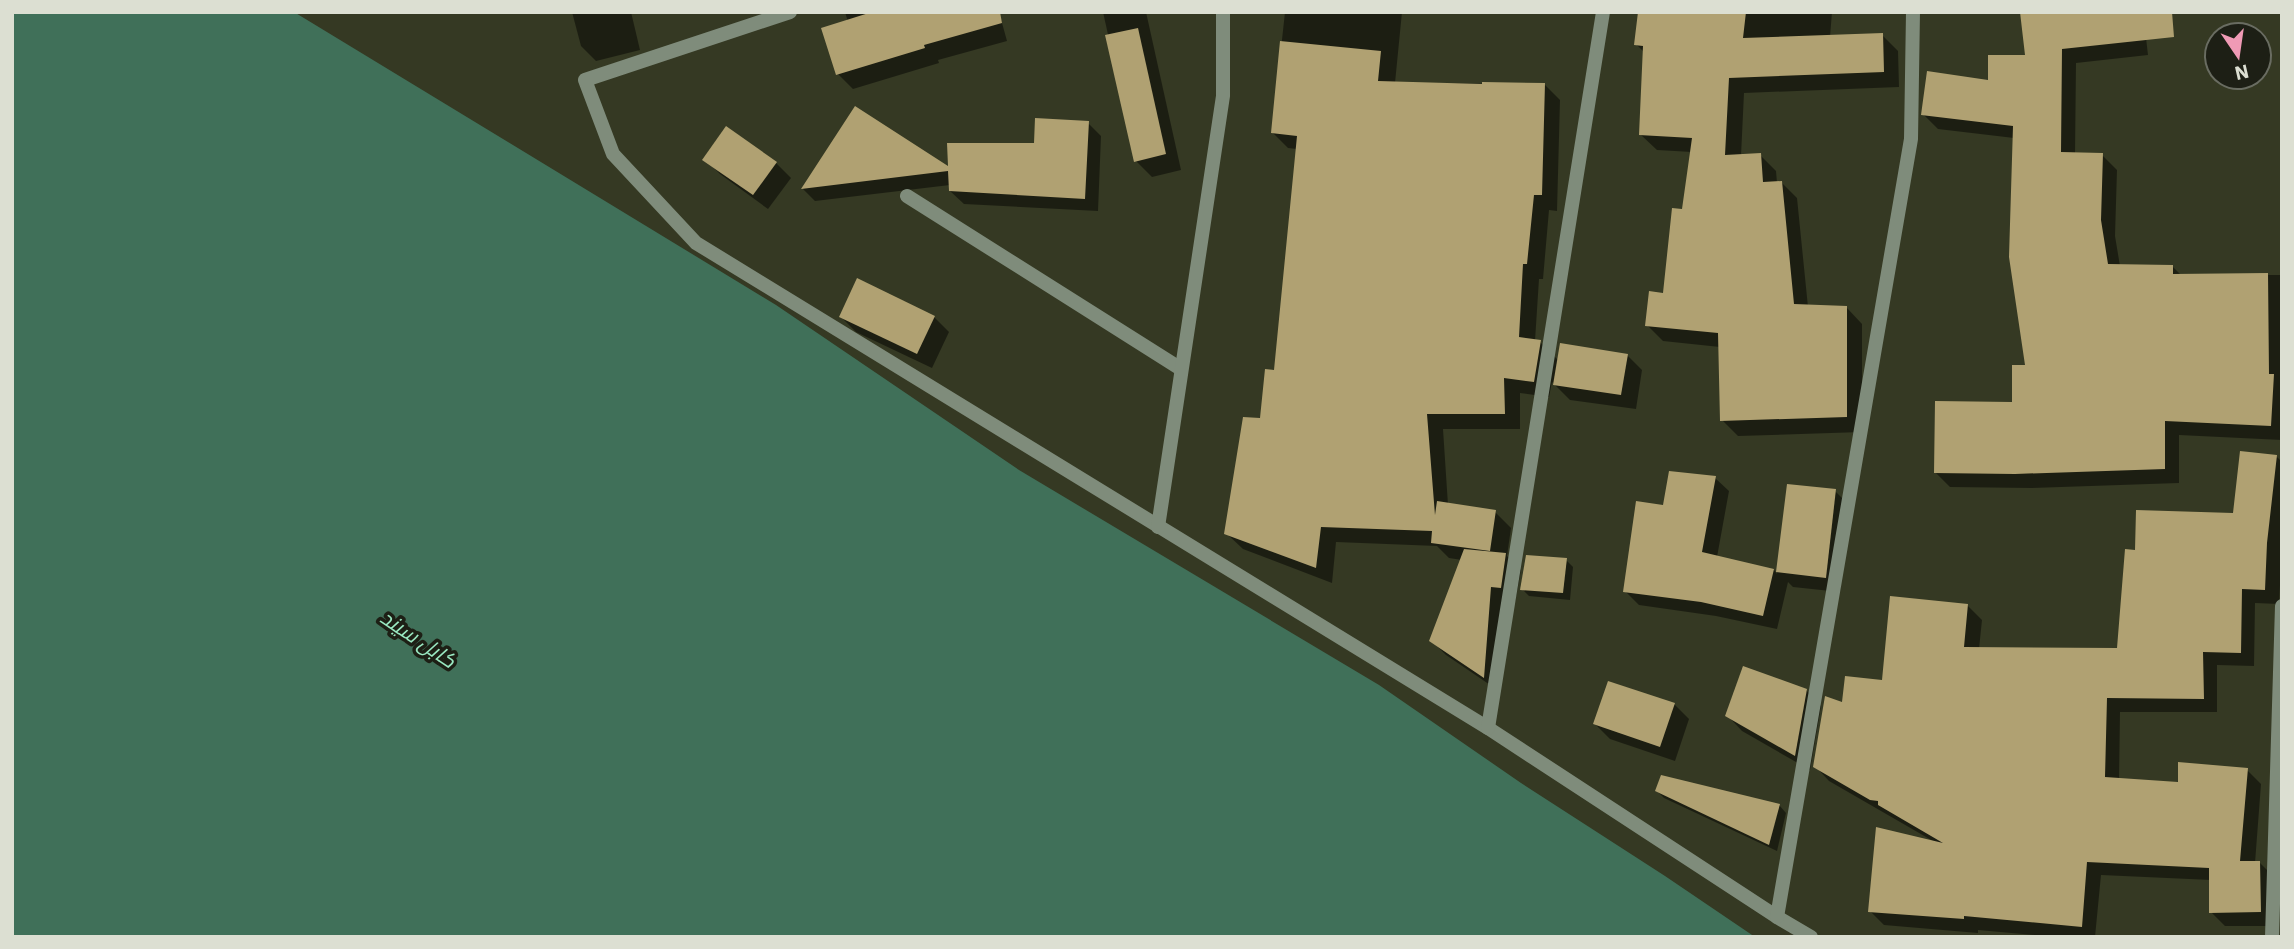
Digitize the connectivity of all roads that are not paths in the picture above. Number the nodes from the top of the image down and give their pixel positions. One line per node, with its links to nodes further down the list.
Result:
1 (790, 12): 7 (street)
2 (1223, 12): 6 (street)
3 (1603, 12): 9 (street)
4 (1913, 12): 10 (street)
5 (907, 196): 6 (street)
6 (1181, 369): 7 (street)
7 (1158, 527): 9 (street)
8 (2282, 606): 12 (street)
9 (1488, 728): 10 (street)
10 (1777, 917): 11 (street)
11 (1811, 937)
12 (2272, 937)

